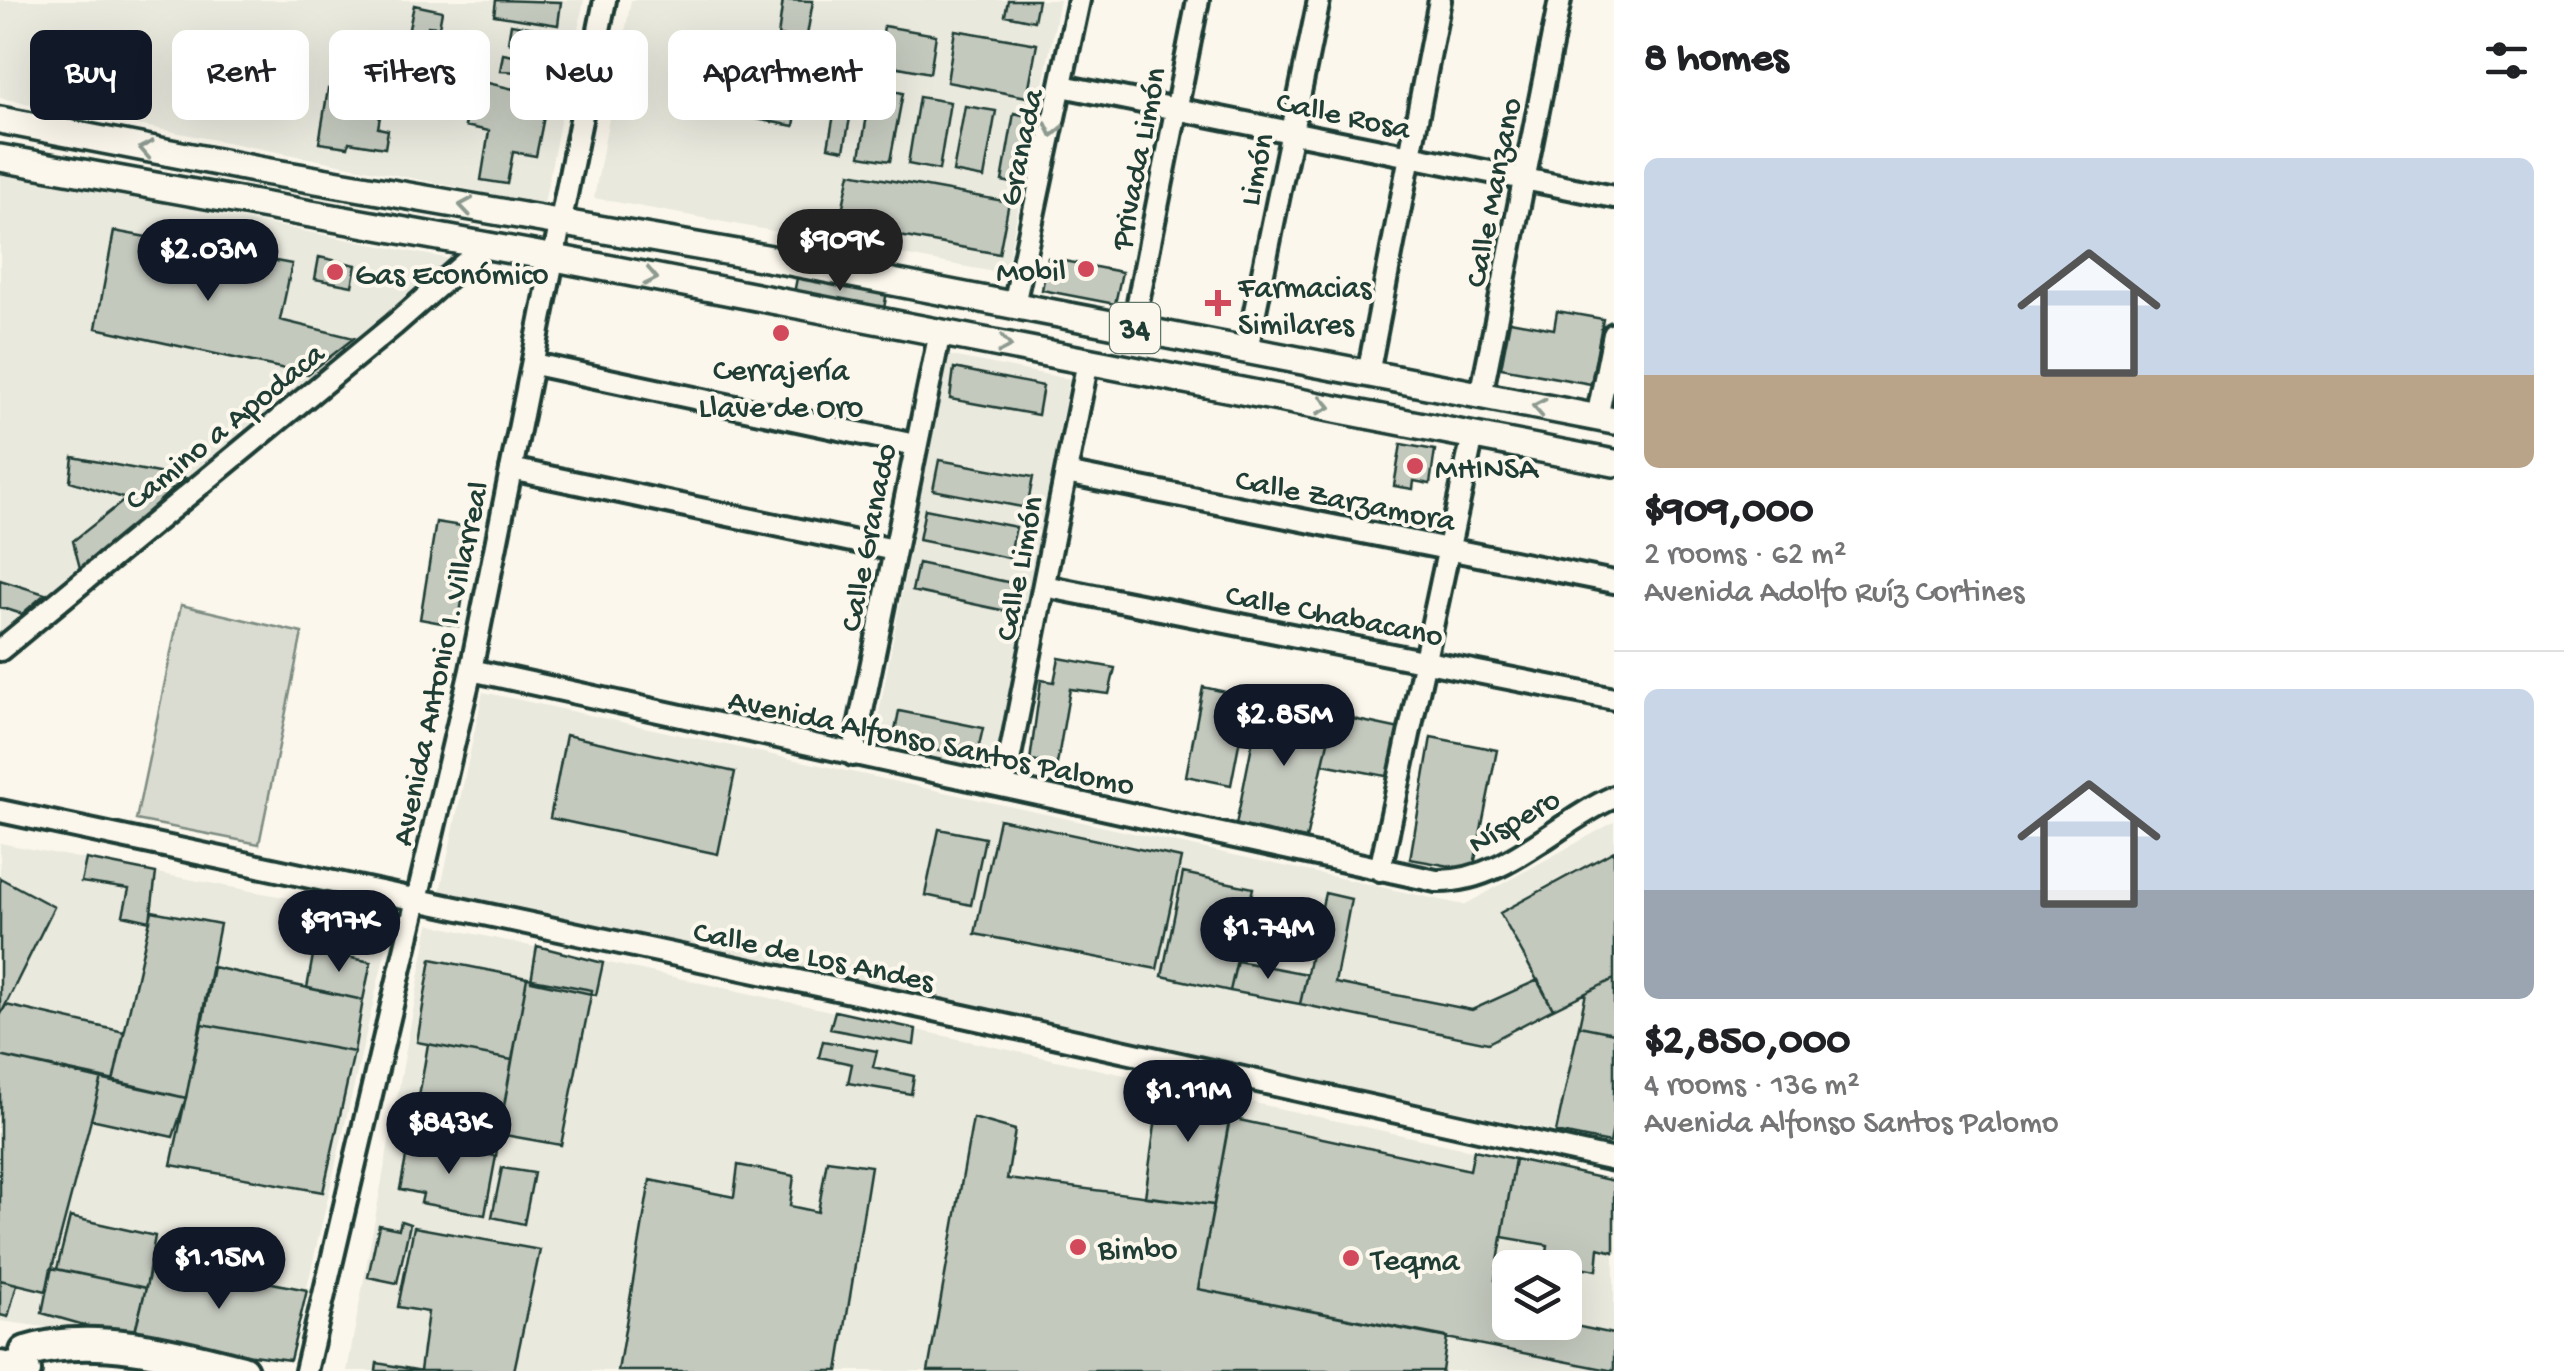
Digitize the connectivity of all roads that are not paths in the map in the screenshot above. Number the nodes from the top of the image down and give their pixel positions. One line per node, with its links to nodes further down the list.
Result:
1 (605, 0): 15 (street)
2 (1079, 0): 7 (street, Granada)
3 (1198, 0): 8 (street, Privada Limón)
4 (1319, 0): 10 (street, Limón)
5 (1440, 0): 12 (street)
6 (1560, 0): 13 (street, Calle Manzano)
7 (1062, 86): 8 (street, Calle Rosa); 18 (street, Granada, one-way to 18)
8 (1176, 110): 10 (street, Calle Rosa); 19 (street, Privada Limón)
9 (0, 120): 15 (main road, 34, one-way to 9)
10 (1292, 133): 12 (street, Calle Rosa); 22 (street, Limón)
11 (0, 158): 16 (main road, 34)
12 (1409, 158): 13 (street, Calle Rosa); 25 (street)
13 (1524, 180): 14 (street, Calle Rosa); 26 (street, Calle Manzano)
14 (1614, 196)
15 (562, 221): 17 (street, Avenida Antonio I. Villarreal); 18 (main road, 34)
16 (484, 246): 17 (main road, 34); 37 (street, Camino a Apodaca)
17 (555, 258): 20 (main road, 34, one-way to 20); 24 (street, Avenida Antonio I. Villarreal)
18 (1014, 305): 19 (main road, 34)
19 (1133, 328): 22 (main road, 34)
20 (940, 332): 23 (main road, 34, one-way to 23); 29 (street, Calle Granado)
21 (1614, 334): 27 (street)
22 (1246, 350): 25 (main road, 34)
23 (1088, 361): 28 (main road, 34, one-way to 28); 32 (street, Calle Limón)
24 (534, 364): 29 (street); 31 (street, Avenida Antonio I. Villarreal)
25 (1368, 374): 26 (main road, 34)
26 (1481, 396): 27 (main road, 34, one-way to 26)
27 (1606, 420)
28 (1473, 435): 30 (main road, 34); 33 (street)
29 (915, 445): 34 (street, Calle Granado)
30 (1614, 463)
31 (511, 469): 34 (street); 39 (street, Avenida Antonio I. Villarreal)
32 (1066, 473): 33 (street, Calle Zarzamora); 36 (street, Calle Limón)
33 (1450, 549): 35 (street, Calle Zarzamora); 38 (street)
34 (894, 550): 41 (street, Calle Granado)
35 (1614, 582)
36 (1044, 586): 38 (street, Calle Chabacano); 42 (street, Calle Limón)
37 (0, 650)
38 (1425, 662): 40 (street, Calle Chabacano); 45 (street)
39 (471, 670): 41 (street, Avenida Alfonso Santos Palomo); 46 (street, Avenida Antonio I. Villarreal)
40 (1614, 699)
41 (853, 754): 42 (street, Avenida Alfonso Santos Palomo)
42 (1004, 786): 45 (street, Avenida Alfonso Santos Palomo)
43 (1614, 796): 45 (street, Níspero)
44 (0, 811): 46 (street, Calle de Los Andes)
45 (1380, 870)
46 (416, 900): 47 (street, Calle de Los Andes); 51 (street, Avenida Antonio I. Villarreal)
47 (1614, 1160)
48 (13, 1360): 49 (highway); 50 (highway)
49 (140, 1371)
50 (242, 1371)
51 (306, 1371)

